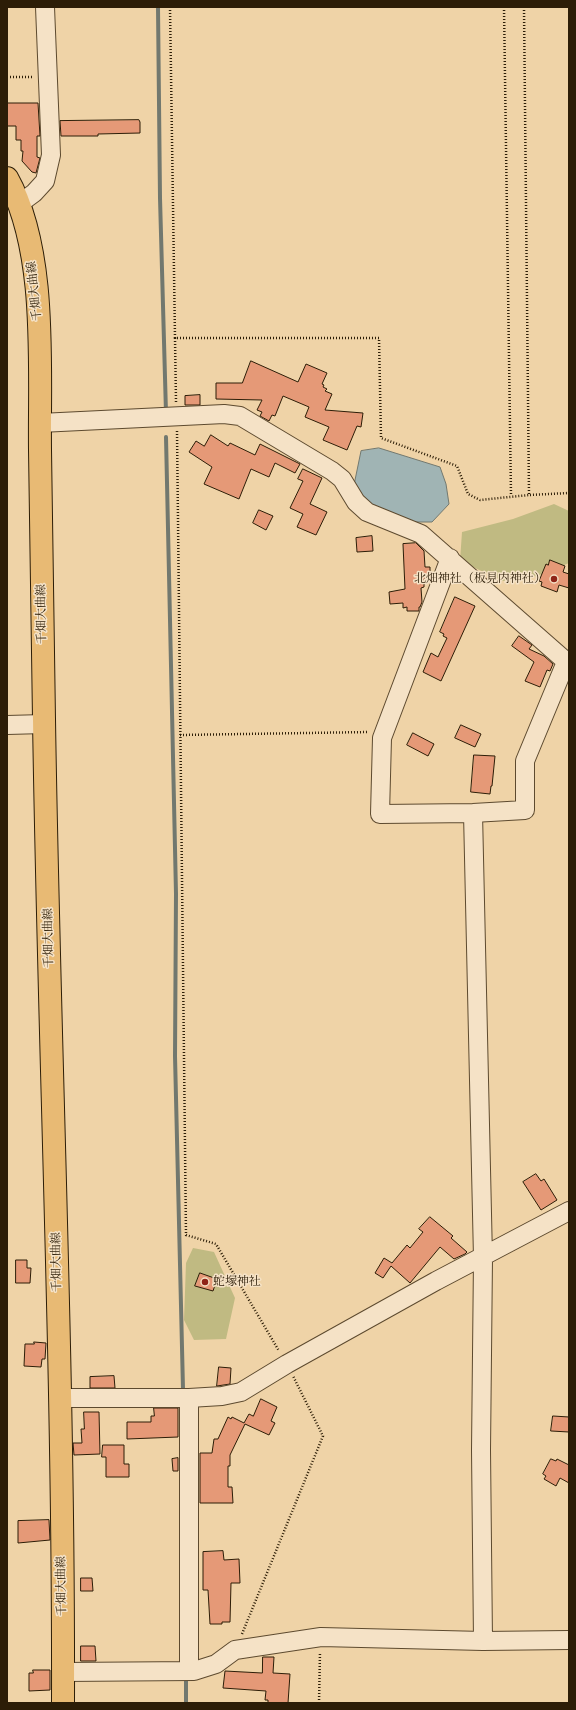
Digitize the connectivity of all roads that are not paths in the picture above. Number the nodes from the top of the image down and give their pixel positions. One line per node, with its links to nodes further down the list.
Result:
1 (45, 7): 3 (street)
2 (7, 178): 3 (main road, 千畑大曲線)
3 (19, 204): 4 (main road, 千畑大曲線)
4 (40, 423): 5 (street); 7 (main road, 千畑大曲線)
5 (450, 558): 6 (street); 9 (street)
6 (567, 663): 9 (street)
7 (44, 724): 8 (street); 12 (main road, 千畑大曲線)
8 (7, 725)
9 (473, 812): 11 (street)
10 (569, 1211): 11 (street)
11 (483, 1258): 13 (street); 15 (street)
12 (60, 1398): 13 (street); 17 (main road, 千畑大曲線)
13 (190, 1398): 16 (street)
14 (569, 1640): 15 (street)
15 (483, 1641): 16 (street)
16 (189, 1671): 17 (street)
17 (63, 1672): 18 (main road, 千畑大曲線)
18 (63, 1703)

